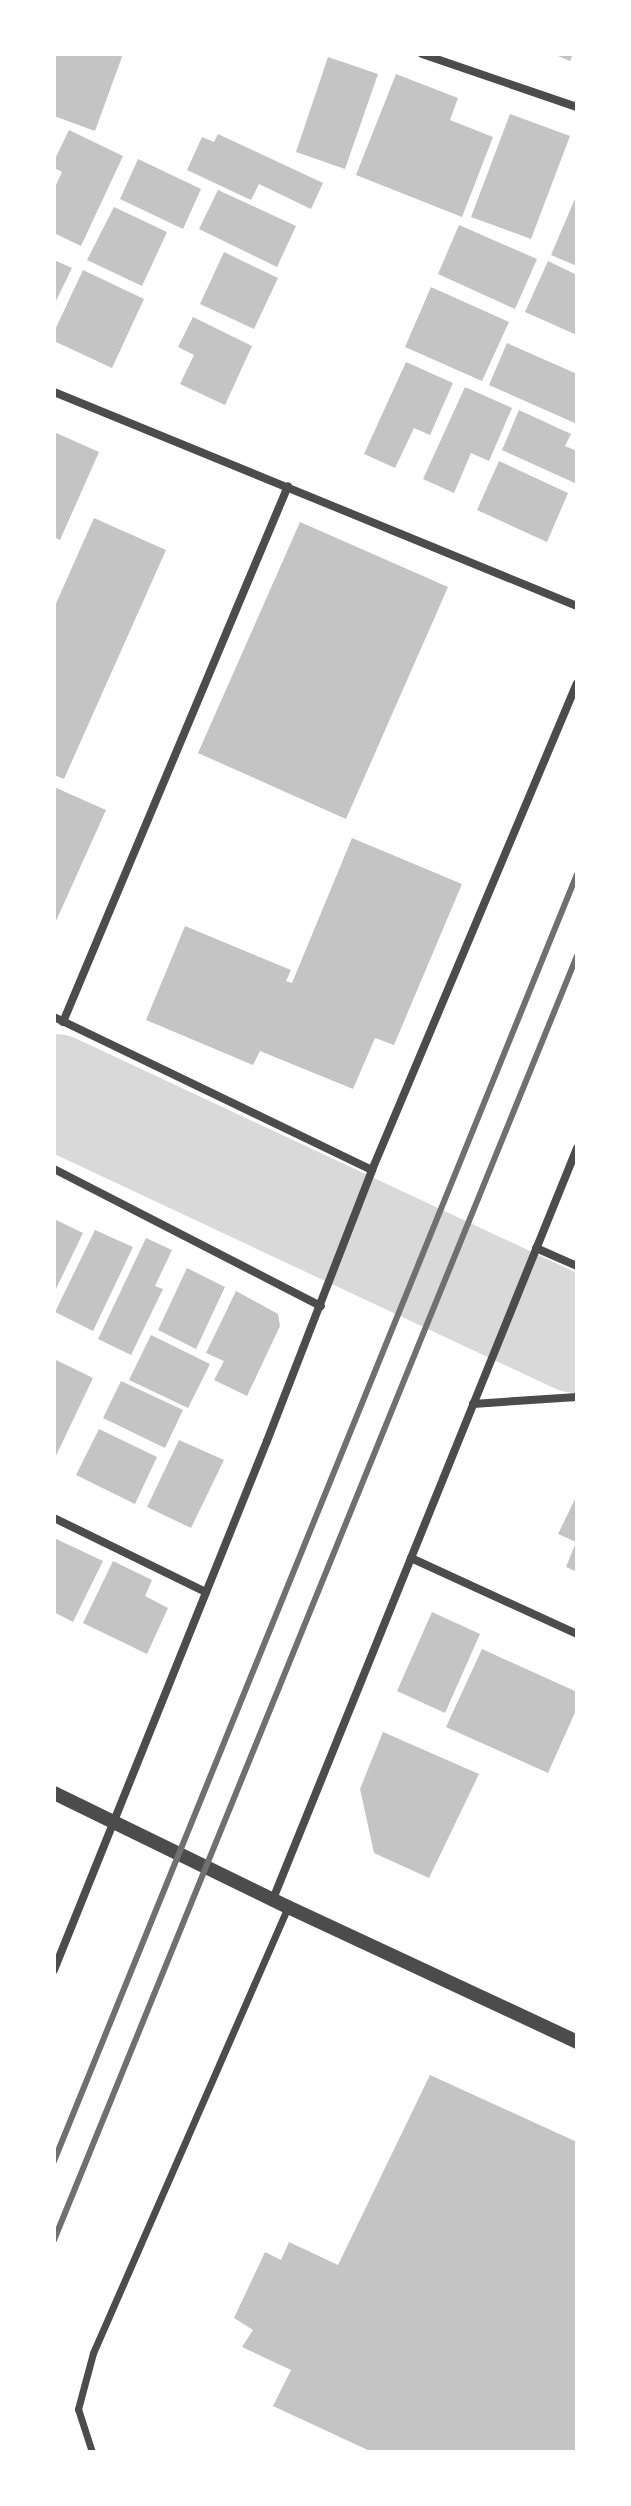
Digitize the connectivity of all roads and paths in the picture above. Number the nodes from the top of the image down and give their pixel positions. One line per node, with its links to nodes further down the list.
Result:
1 (422, 54): 2 (street)
2 (577, 107)
3 (54, 392): 4 (street)
4 (288, 486): 5 (street); 8 (street)
5 (577, 606)
6 (577, 683): 11 (street)
7 (54, 1017): 8 (street)
8 (63, 1022): 11 (street)
9 (577, 1148): 12 (street)
10 (54, 1169): 14 (street)
11 (372, 1170): 14 (street)
12 (536, 1248): 13 (street); 16 (street)
13 (577, 1266)
14 (321, 1306): 19 (street)
15 (577, 1397): 16 (street)
16 (473, 1404): 18 (street)
17 (54, 1518): 19 (street)
18 (411, 1558): 20 (street); 23 (street)
19 (206, 1592): 22 (street)
20 (577, 1634)
21 (54, 1793): 22 (street)
22 (116, 1821): 23 (street); 25 (street)
23 (273, 1899): 24 (street)
24 (288, 1907): 26 (street); 27 (street)
25 (54, 1970)
26 (577, 2042)
27 (92, 2452)

